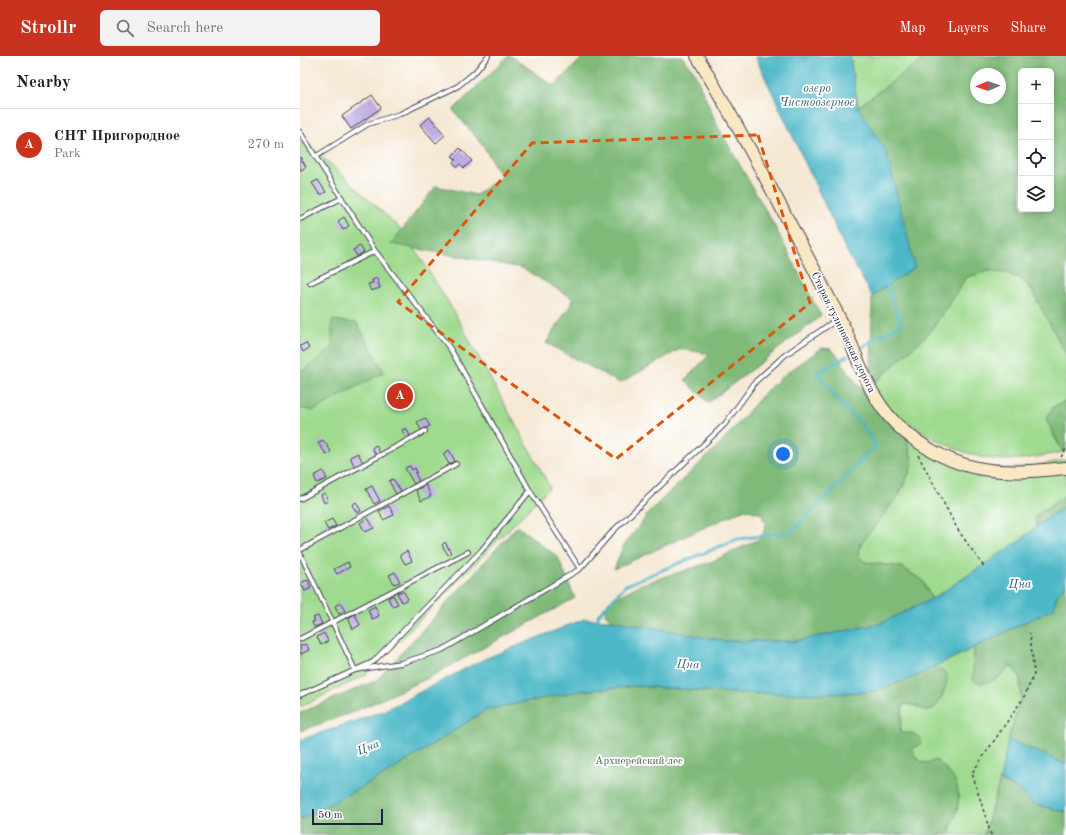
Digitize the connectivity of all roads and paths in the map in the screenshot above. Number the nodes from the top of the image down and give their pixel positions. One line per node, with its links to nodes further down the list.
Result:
1 (488, 56): 4 (lane)
2 (697, 56): 9 (street, Старая тулиновская дорога)
3 (300, 132): 4 (lane)
4 (315, 157): 5 (lane)
5 (342, 198): 6 (lane); 7 (lane)
6 (300, 219)
7 (375, 251): 8 (lane); 14 (lane)
8 (310, 283)
9 (839, 317): 13 (street, Старая тулиновская дорога); 20 (lane)
10 (425, 431): 15 (lane)
11 (917, 453): 19 (path)
12 (456, 464): 16 (lane)
13 (1066, 468)
14 (530, 491): 20 (lane); 24 (lane)
15 (300, 499)
16 (300, 550)
17 (468, 552): 21 (lane)
18 (300, 553): 21 (lane)
19 (984, 567)
20 (580, 569): 24 (lane)
21 (332, 622): 23 (lane); 24 (lane)
22 (1030, 633): 26 (path)
23 (300, 639)
24 (355, 670): 25 (lane)
25 (300, 695)
26 (991, 835)

